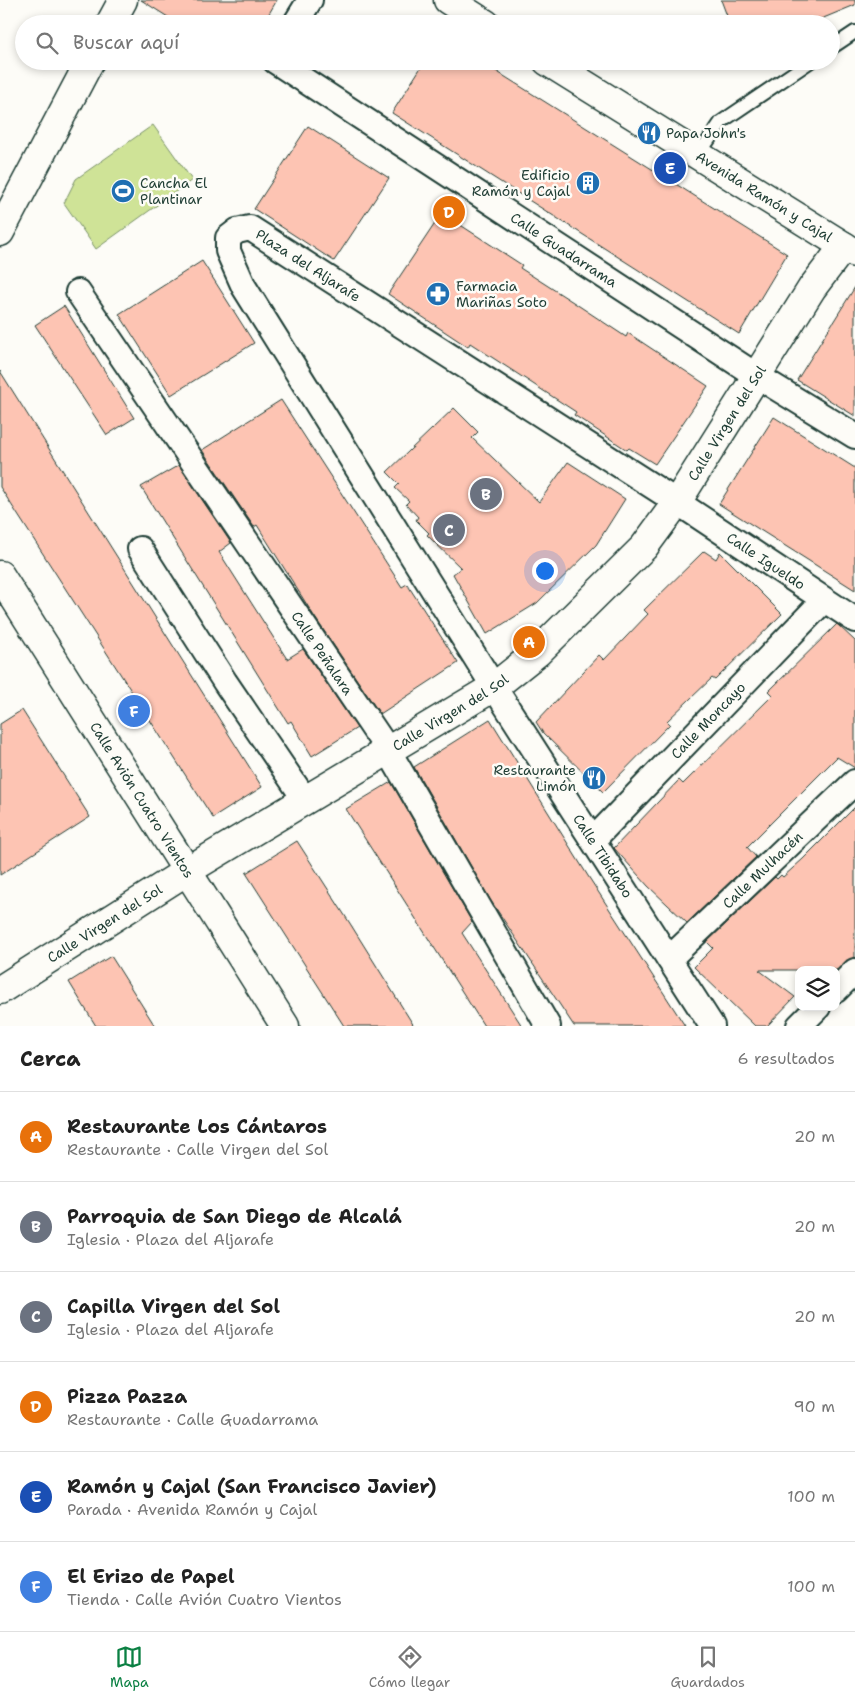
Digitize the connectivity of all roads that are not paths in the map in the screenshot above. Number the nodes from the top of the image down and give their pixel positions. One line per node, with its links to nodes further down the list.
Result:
1 (123, 0): 4 (street)
2 (310, 0): 5 (street)
3 (448, 0): 6 (street)
4 (115, 15)
5 (301, 15)
6 (472, 15)
7 (855, 32): 8 (lane)
8 (840, 42)
9 (85, 70): 14 (street)
10 (289, 70): 17 (street, Calle Guadarrama)
11 (562, 70): 13 (street, Avenida Ramón y Cajal)
12 (798, 70): 13 (lane)
13 (699, 154): 15 (street, Avenida Ramón y Cajal)
14 (0, 232)
15 (851, 246): 17 (street, Calle Virgen del Sol)
16 (78, 292): 25 (street, Calle Peñalara)
17 (757, 376): 18 (street, Calle Guadarrama); 19 (street, Calle Virgen del Sol)
18 (855, 436)
19 (677, 502): 22 (street, Calle Igueldo); 24 (street, Calle Virgen del Sol); 24 (street, Plaza del Aljarafe)
20 (140, 550): 27 (street)
21 (0, 575): 29 (street, Calle Avión Cuatro Vientos)
22 (824, 600): 23 (street, Calle Igueldo); 28 (street, Calle Moncayo)
23 (855, 620)
24 (494, 687): 25 (street, Calle Virgen del Sol); 28 (street, Calle Tibidabo)
25 (388, 750): 27 (street, Calle Virgen del Sol); 36 (street, Calle Peñalara)
26 (855, 782): 30 (street, Calle Mulhacén)
27 (306, 801): 29 (street, Calle Virgen del Sol)
28 (593, 840): 30 (street, Calle Tibidabo)
29 (187, 871): 33 (street, Calle Virgen del Sol); 35 (street, Calle Avión Cuatro Vientos)
30 (669, 959): 37 (street, Calle Tibidabo)
31 (855, 971): 32 (street)
32 (840, 986)
33 (0, 990)
34 (814, 1011): 38 (street)
35 (285, 1026)
36 (548, 1026)
37 (712, 1026)
38 (799, 1026)

